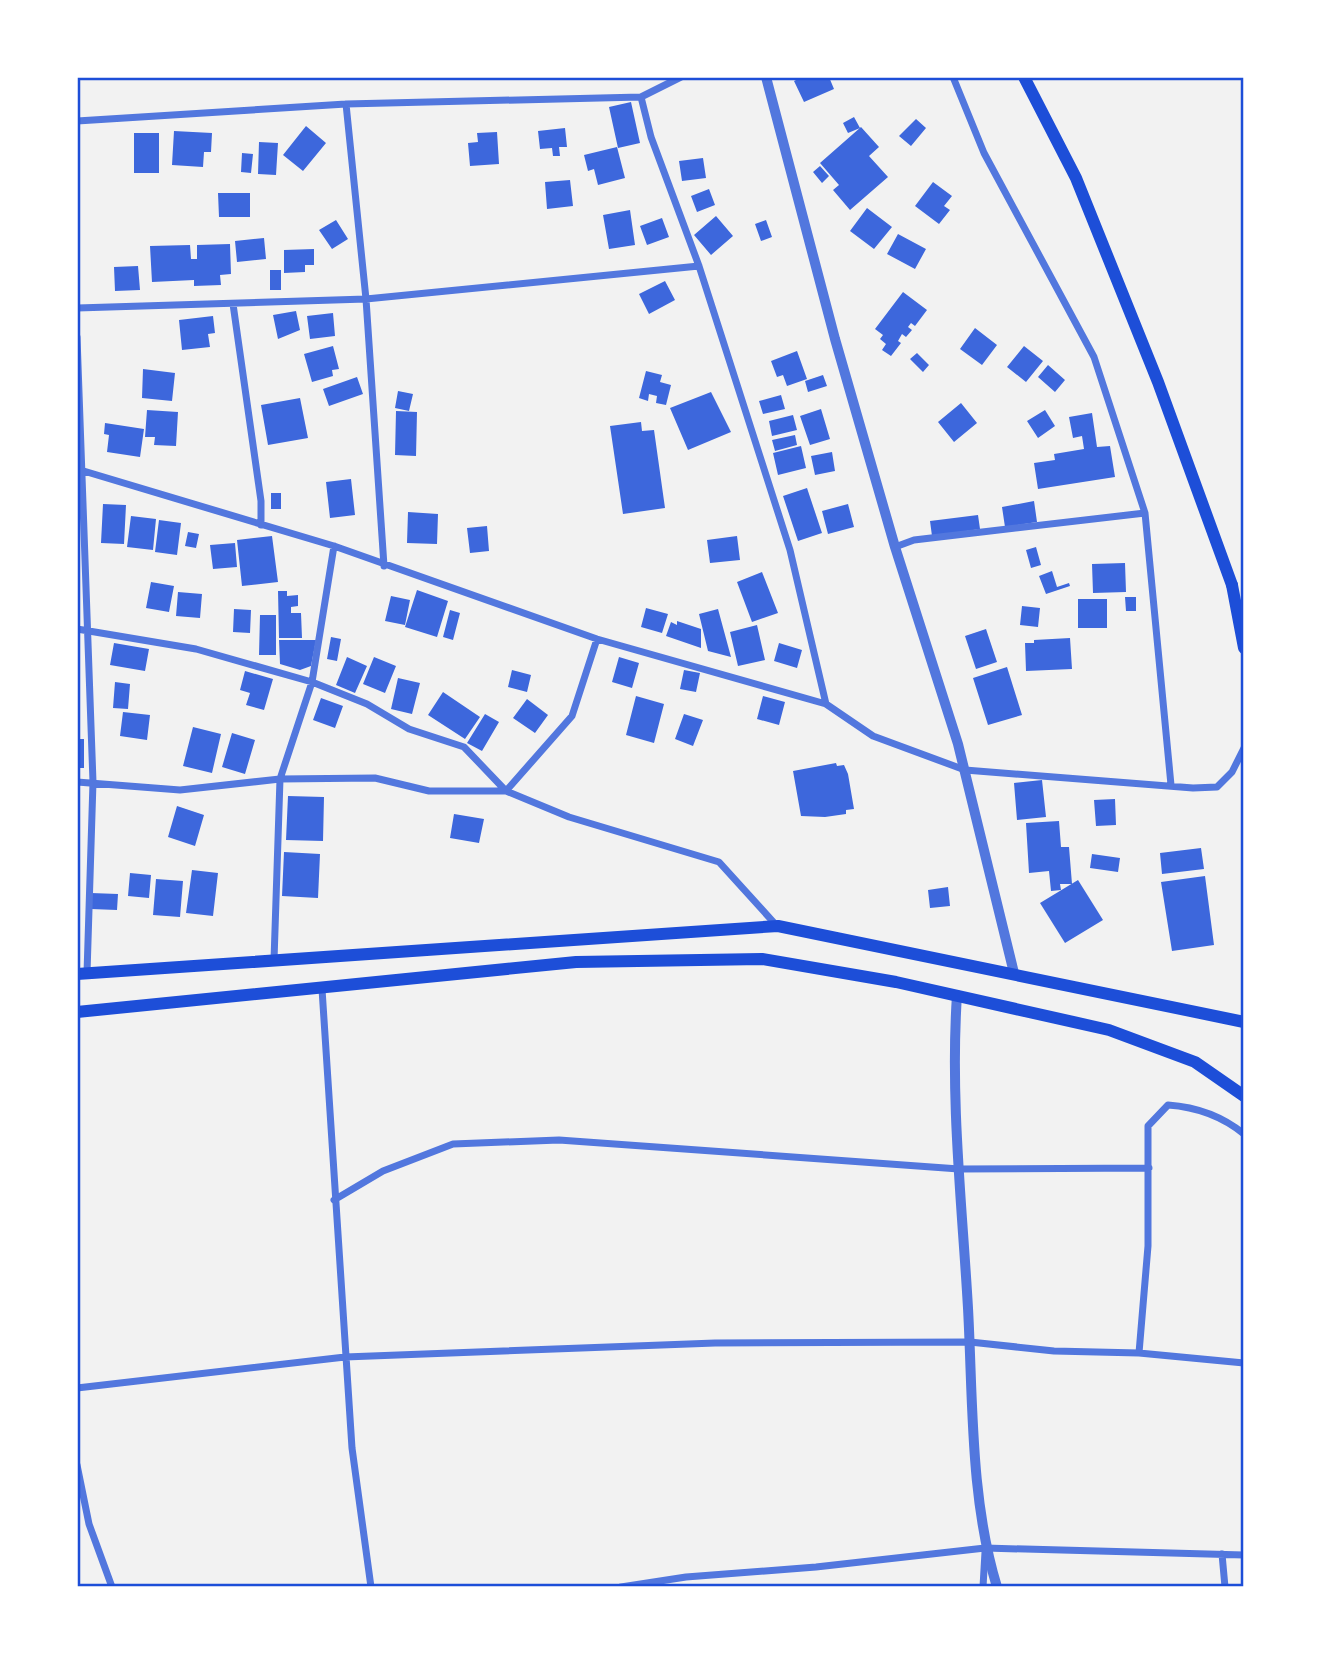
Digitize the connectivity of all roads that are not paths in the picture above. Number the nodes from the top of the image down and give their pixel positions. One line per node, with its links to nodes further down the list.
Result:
1 (681, 77): 5 (street)
2 (766, 77): 17 (street)
3 (953, 77): 14 (street)
4 (1024, 77): 19 (main road)
5 (641, 97): 6 (street); 8 (street)
6 (346, 104): 7 (street); 9 (street)
7 (77, 121)
8 (699, 265): 9 (street); 26 (street)
9 (366, 299): 10 (street); 18 (street)
10 (233, 304): 11 (street); 15 (street)
11 (77, 309)
12 (77, 337): 13 (street)
13 (80, 469): 15 (street); 21 (street)
14 (1145, 513): 17 (street); 32 (street)
15 (261, 525): 16 (street)
16 (334, 546): 18 (street); 25 (street)
17 (895, 547): 28 (street)
18 (384, 566): 23 (street)
19 (1232, 585): 20 (main road); 24 (main road)
20 (1244, 623)
21 (89, 628): 22 (street); 25 (street); 31 (street)
22 (77, 629)
23 (597, 639): 26 (street); 33 (street)
24 (1244, 648)
25 (312, 682): 29 (street); 33 (street)
26 (826, 704): 28 (street)
27 (1244, 748): 32 (street)
28 (965, 770): 32 (street); 36 (street)
29 (280, 779): 31 (street); 33 (street); 35 (street)
30 (77, 782): 31 (street)
31 (93, 782): 37 (street)
32 (1171, 785)
33 (506, 791): 34 (street)
34 (778, 926): 35 (main road); 36 (main road)
35 (274, 960): 37 (main road)
36 (1014, 973): 41 (main road)
37 (82, 974)
38 (322, 989): 39 (main road); 40 (main road); 46 (street)
39 (957, 995): 42 (main road); 45 (street)
40 (77, 1012)
41 (1244, 1023)
42 (1244, 1096)
43 (1244, 1135): 44 (street)
44 (1149, 1168): 45 (street); 48 (street)
45 (959, 1169): 46 (street); 47 (street)
46 (334, 1200): 49 (street)
47 (970, 1342): 48 (street); 49 (street); 53 (street)
48 (1139, 1353): 50 (street)
49 (345, 1357): 51 (street); 58 (street)
50 (1244, 1363)
51 (77, 1388)
52 (77, 1465): 57 (street)
53 (985, 1548): 54 (street); 56 (street); 61 (street); 62 (street)
54 (1222, 1554): 55 (street); 63 (street)
55 (1244, 1555)
56 (686, 1577): 59 (street); 60 (street)
57 (112, 1587)
58 (372, 1587)
59 (621, 1587)
60 (685, 1587)
61 (983, 1587)
62 (997, 1587)
63 (1225, 1587)

